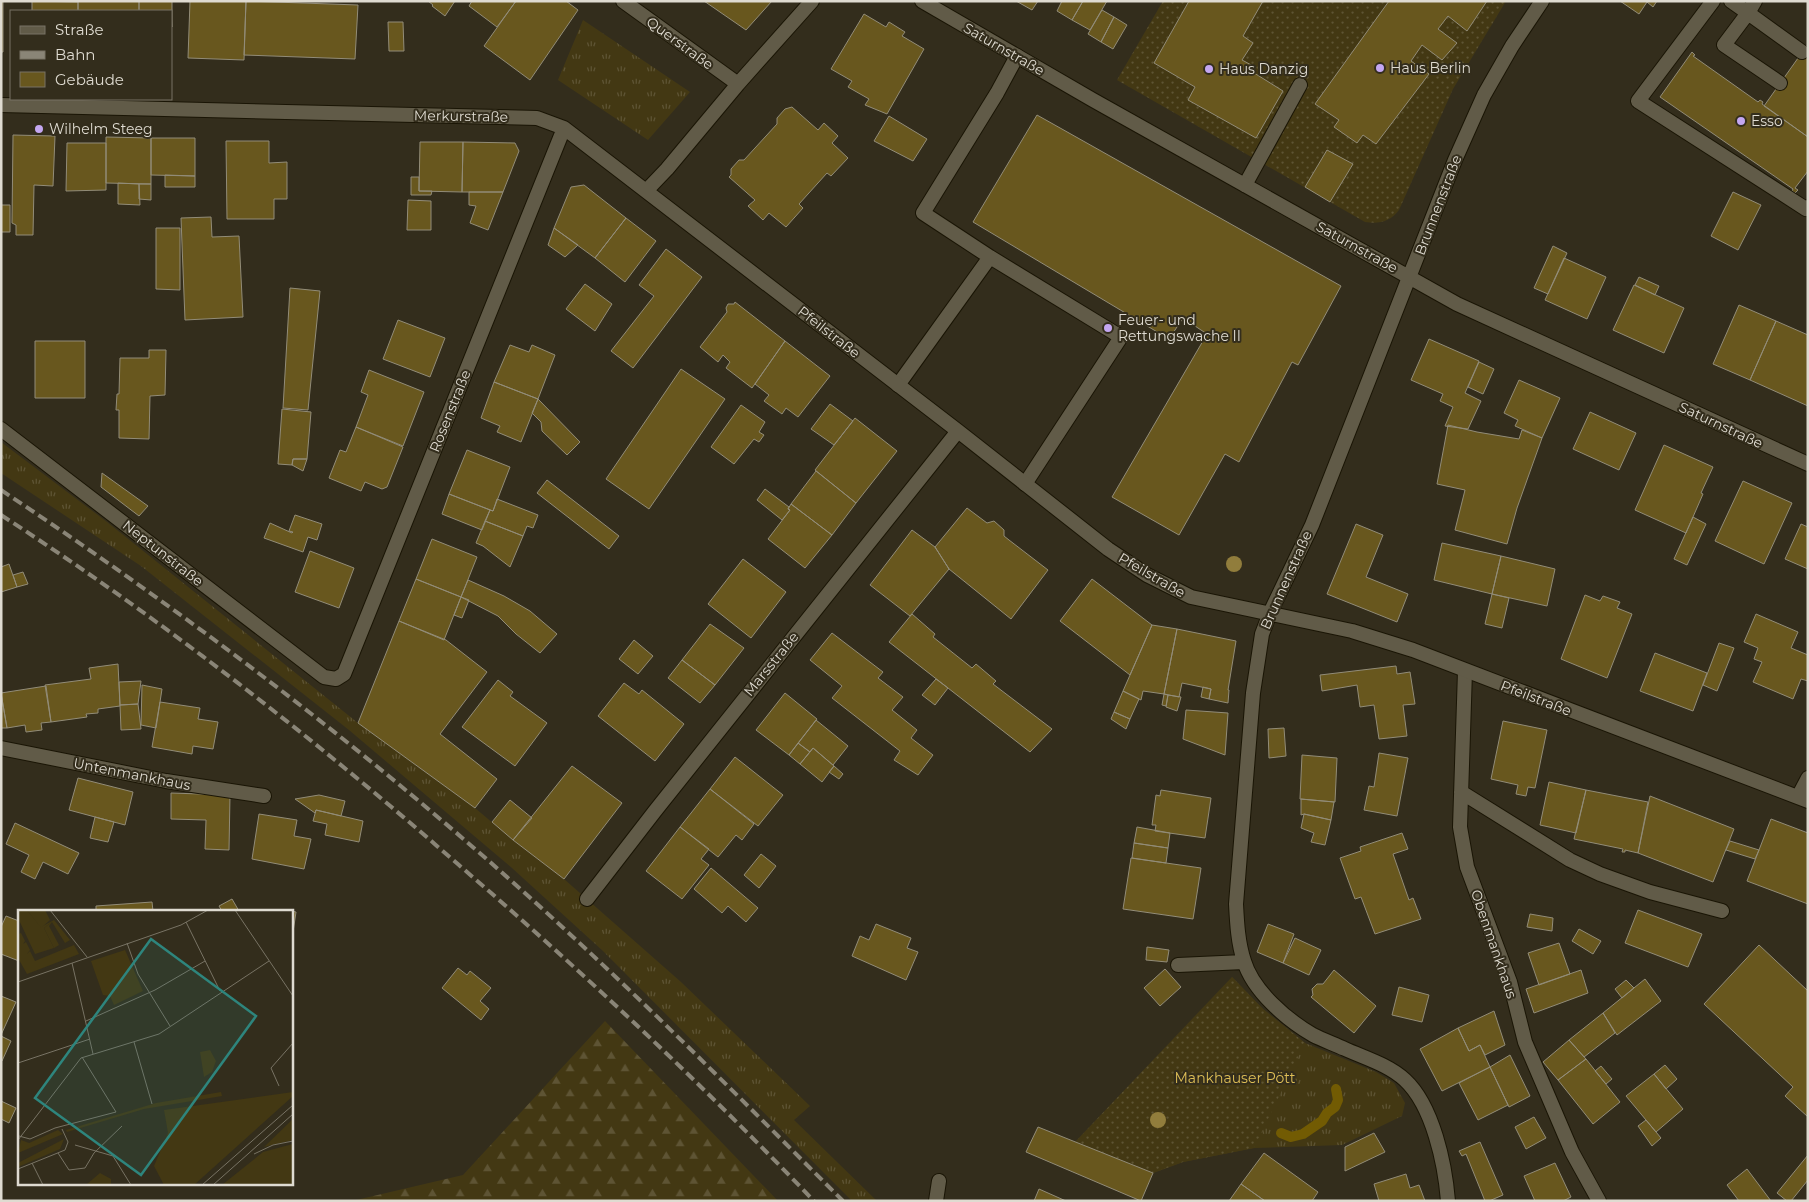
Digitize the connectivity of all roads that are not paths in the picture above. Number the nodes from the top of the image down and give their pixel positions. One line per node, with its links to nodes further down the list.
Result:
1 (623, 1): 11 (street, Querstraße)
2 (812, 1): 11 (street)
3 (922, 1): 9 (street, Saturnstraße)
4 (1542, 1): 19 (street, Brunnenstraße)
5 (1713, 1): 17 (street)
6 (1731, 1): 7 (street)
7 (1751, 7): 8 (street); 10 (street)
8 (1802, 52)
9 (1017, 56): 15 (street, Saturnstraße); 18 (street)
10 (1780, 83)
11 (738, 84): 16 (street)
12 (1300, 85): 15 (street)
13 (1, 105): 14 (street, Merkurstraße)
14 (564, 128): 16 (street, Merkurstraße); 27 (street, Rosenstraße)
15 (1245, 185): 19 (street, Saturnstraße)
16 (646, 191): 20 (street, Pfeilstraße)
17 (1808, 207)
18 (990, 257): 20 (street); 24 (street)
19 (1410, 276): 23 (street, Saturnstraße); 25 (street, Brunnenstraße)
20 (898, 385): 22 (street, Pfeilstraße)
21 (1, 429): 27 (street, Neptunstraße)
22 (958, 431): 24 (street, Pfeilstraße); 33 (street, Marsstraße)
23 (1808, 464)
24 (1025, 484): 25 (street, Pfeilstraße)
25 (1270, 613): 26 (street, Pfeilstraße); 35 (street, Brunnenstraße)
26 (1465, 670): 30 (street, Obenmankhaus); 32 (street, Pfeilstraße)
27 (324, 677)
28 (1, 748): 31 (street, Untenmankhaus)
29 (1808, 778): 32 (street)
30 (1461, 792): 34 (street); 40 (street, Obenmankhaus)
31 (264, 796)
32 (1803, 799)
33 (587, 899)
34 (1722, 911)
35 (1244, 962): 36 (street); 39 (street, Brunnenstraße)
36 (1178, 965)
37 (939, 1181): 38 (street)
38 (936, 1201)
39 (1448, 1201)
40 (1599, 1201)

